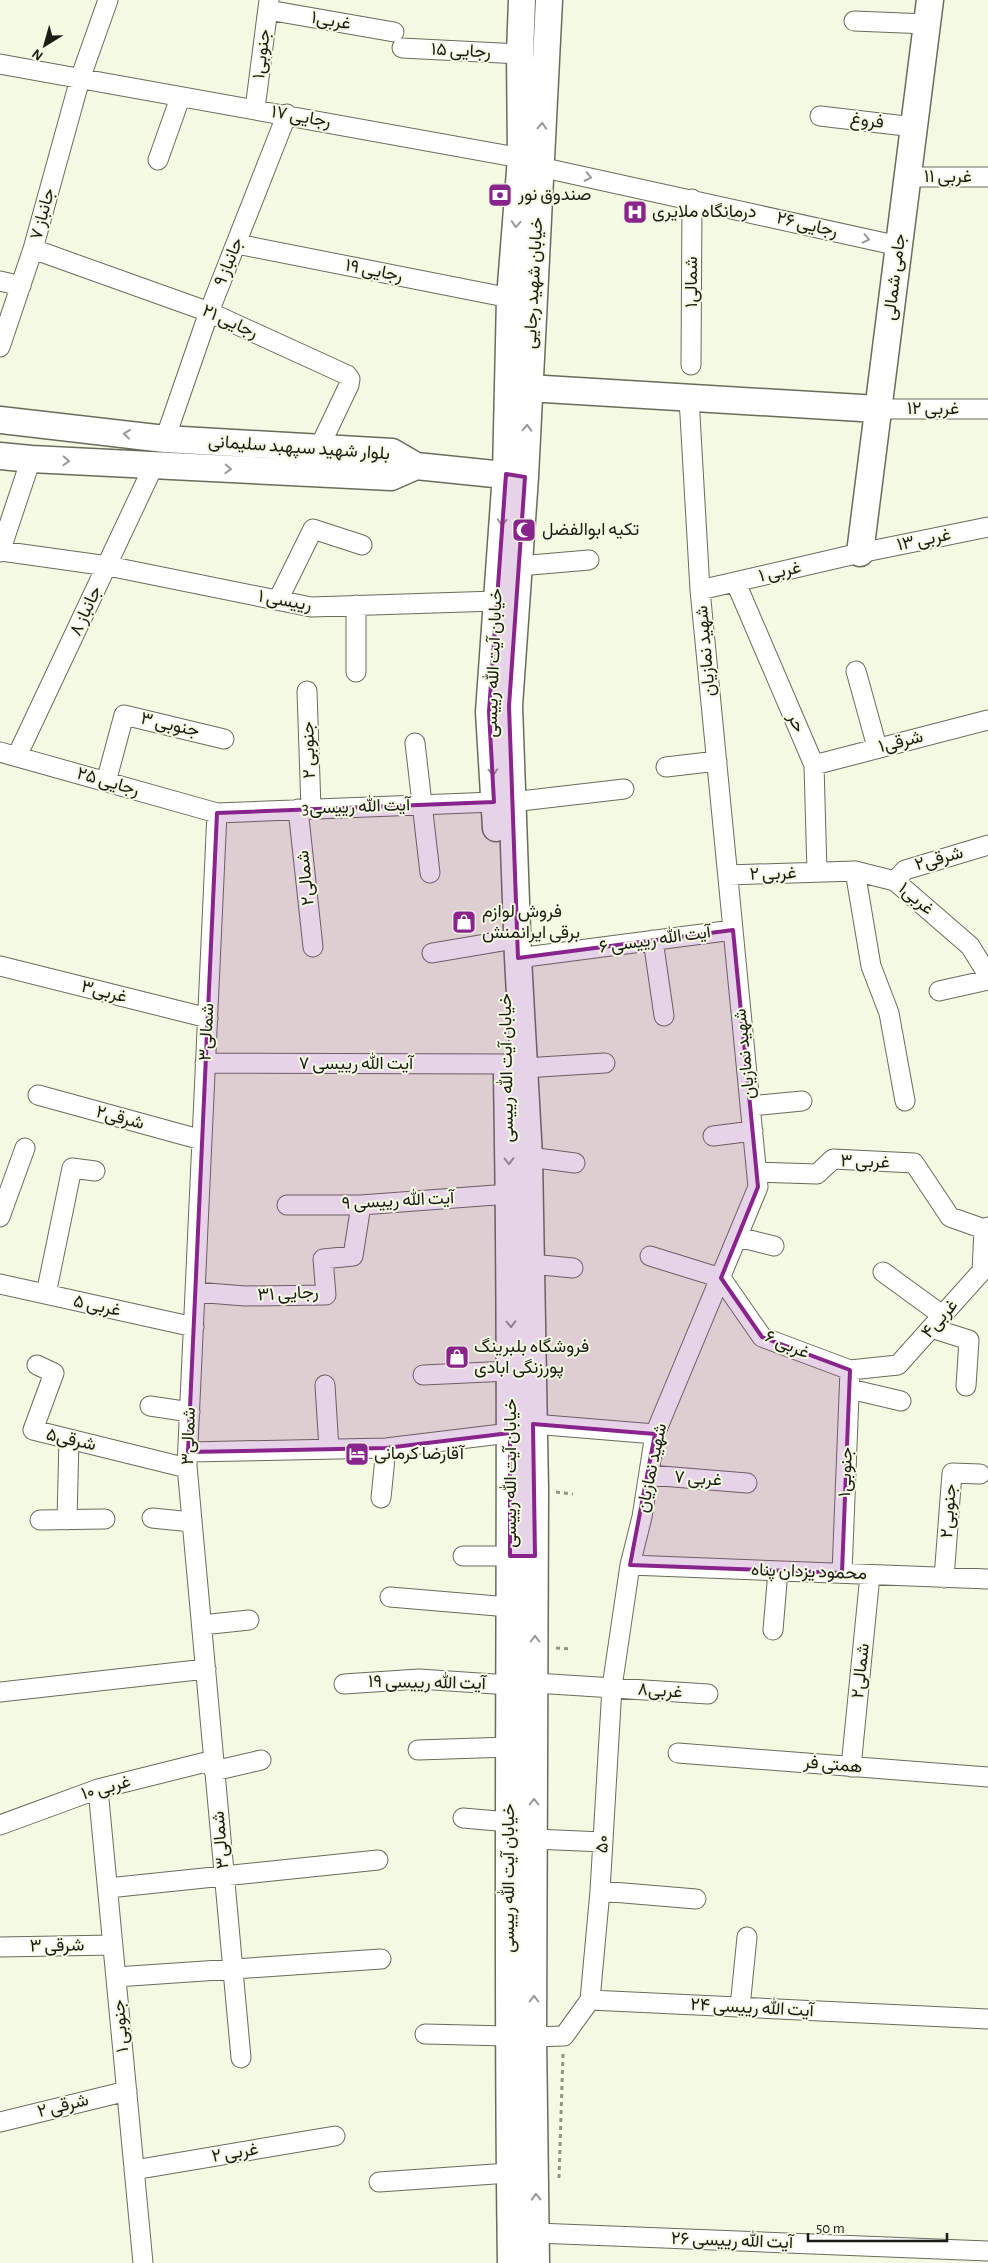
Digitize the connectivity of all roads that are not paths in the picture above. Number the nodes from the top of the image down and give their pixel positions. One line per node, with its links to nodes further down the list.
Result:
1 (108, 0): 10 (street, جانباز ۷)
2 (522, 0): 8 (main road, خیابان شهید رجایی)
3 (549, 0): 17 (main road, خیابان شهید رجایی, one-way to 3)
4 (268, 5): 7 (street, غربی۱); 12 (street, جنوبی۱)
5 (928, 12): 6 (street); 15 (main road, جامی شمالی)
6 (854, 21)
7 (398, 40): 8 (street, رجایی ۱۵)
8 (520, 54): 17 (main road, خیابان شهید رجایی)
9 (0, 64): 10 (street, رجایی ۱۷)
10 (80, 79): 11 (street, رجایی ۱۷); 23 (street, جانباز ۷)
11 (180, 98): 12 (street, رجایی ۱۷); 16 (street)
12 (255, 109): 13 (street, رجایی ۱۷)
13 (287, 114): 17 (street, رجایی ۱۷); 21 (street, جانباز ۹)
14 (820, 116): 15 (street, فروغ)
15 (914, 127): 18 (main road, جامی شمالی)
16 (158, 160)
17 (531, 162): 20 (street, رجایی ۲۶, one-way to 20); 26 (main road, خیابان شهید رجایی, one-way to 26); 30 (main road, خیابان شهید رجایی)
18 (907, 177): 19 (street, غربی ۱۱); 22 (main road, جامی شمالی)
19 (988, 177)
20 (692, 199): 22 (street, رجایی ۲۶, one-way to 22); 29 (street, شمالی۱)
21 (237, 244): 26 (street, رجایی ۱۹); 27 (street, جانباز ۹)
22 (899, 246): 32 (main road, جامی شمالی)
23 (33, 249): 25 (street, جانباز ۷); 27 (street, رجایی ۲۱)
24 (0, 281): 25 (street)
25 (21, 286): 28 (street, جانباز ۷)
26 (510, 298): 41 (main road, خیابان شهید رجایی)
27 (208, 312): 35 (street, جانباز ۹); 36 (street, رجایی ۲۱)
28 (0, 347)
29 (691, 365)
30 (528, 388): 31 (main road); 41 (main road, خیابان شهید رجایی, one-way to 30)
31 (689, 398): 32 (main road); 50 (street, شهید نمازیان)
32 (878, 409): 33 (street, غربی ۱۲); 45 (main road, جامی شمالی)
33 (988, 409)
34 (0, 420): 35 (main road, بلوار شهید سپهبد سلیمانی, one-way to 34)
35 (165, 438): 36 (main road, بلوار شهید سپهبد سلیمانی)
36 (319, 448): 40 (main road, بلوار شهید سپهبد سلیمانی)
37 (0, 456): 38 (main road, بلوار شهید سپهبد سلیمانی)
38 (32, 459): 39 (main road, بلوار شهید سپهبد سلیمانی, one-way to 39); 44 (street)
39 (154, 465): 40 (main road, بلوار شهید سپهبد سلیمانی, one-way to 40); 47 (street, جانباز ۸)
40 (416, 466): 41 (main road)
41 (515, 475): 48 (main road, خیابان آیت الله رییسی); 52 (main road, خیابان آیت الله رییسی, one-way to 52)
42 (988, 528): 45 (street, غربی ۱۳)
43 (362, 545): 51 (street)
44 (0, 551): 47 (street, رییسی ۱)
45 (860, 554): 49 (street, غربی ۱)
46 (589, 560): 48 (street)
47 (108, 566): 51 (street, رییسی ۱); 61 (street, جانباز ۸)
48 (519, 566): 67 (main road, خیابان آیت الله رییسی)
49 (736, 582): 50 (street, غربی ۱); 63 (street, حر)
50 (700, 590): 62 (street, شهید نمازیان)
51 (278, 600): 53 (street, رییسی ۱)
52 (496, 601): 53 (street, رییسی ۱); 67 (main road, خیابان آیت الله رییسی, one-way to 67)
53 (356, 605): 55 (street)
54 (856, 671): 60 (street)
55 (356, 672)
56 (307, 691): 69 (street, جنوبی ۲)
57 (988, 720): 60 (street, شرقی۱)
58 (224, 738): 65 (street, جنوبی ۳)
59 (415, 743): 68 (street)
60 (878, 747): 63 (street, شرقی۱)
61 (8, 754): 65 (street, رجایی ۲۵)
62 (717, 761): 64 (street); 75 (street, شهید نمازیان)
63 (814, 765): 73 (street, حر)
64 (666, 767)
65 (106, 782): 70 (street, رجایی ۲۵)
66 (624, 789): 67 (street, آیت الله رییسی3)
67 (503, 802): 68 (street, آیت الله رییسی3); 80 (main road, خیابان آیت الله رییسی)
68 (422, 804): 69 (street, آیت الله رییسی3); 74 (street)
69 (305, 809): 70 (street, آیت الله رییسی3); 79 (street, شمالی۲)
70 (217, 813): 87 (street, شمالی۳)
71 (988, 845): 76 (street, شرقی۲)
72 (855, 871): 73 (street, غربی۱); 76 (street, غربی۱); 93 (street)
73 (817, 872): 75 (street, غربی ۲)
74 (430, 873)
75 (728, 875): 77 (street, شهید نمازیان)
76 (895, 881): 83 (street, غربی۱)
77 (733, 930): 78 (street, آیت الله رییسی ۶); 94 (street, شهید نمازیان)
78 (654, 940): 80 (street, آیت الله رییسی ۶); 86 (street)
79 (313, 947)
80 (511, 950): 81 (street, آیت الله رییسی ۶); 90 (main road, خیابان آیت الله رییسی)
81 (432, 954)
82 (0, 966): 87 (street, غربی۳)
83 (988, 975)
84 (988, 980): 85 (street)
85 (939, 991)
86 (664, 1016)
87 (208, 1018): 89 (street, شمالی۳)
88 (605, 1063): 90 (street, آیت الله رییسی ۷)
89 (205, 1064): 90 (street, آیت الله رییسی ۷); 97 (street, شمالی۳)
90 (516, 1066): 99 (main road, خیابان آیت الله رییسی); 103 (main road, خیابان آیت الله رییسی, one-way to 103)
91 (38, 1095): 97 (street, شرقی۲)
92 (802, 1101): 94 (street)
93 (904, 1102)
94 (750, 1106): 95 (street, شهید نمازیان)
95 (753, 1131): 96 (street); 102 (street, شهید نمازیان)
96 (713, 1136)
97 (202, 1140): 116 (street, شمالی۳)
98 (25, 1148): 106 (street)
99 (529, 1157): 100 (street); 111 (main road, خیابان آیت الله رییسی)
100 (575, 1163)
101 (95, 1171): 117 (street)
102 (757, 1172): 107 (street, غربی ۳); 108 (street, شهید نمازیان)
103 (509, 1194): 105 (street, آیت الله رییسی ۹); 122 (main road, خیابان آیت الله رییسی, one-way to 122)
104 (287, 1205): 105 (street, آیت الله رییسی ۹)
105 (361, 1205): 116 (street, رجایی ۳۱)
106 (0, 1217)
107 (986, 1228): 118 (street, غربی۴)
108 (738, 1237): 109 (street); 114 (street, شهید نمازیان)
109 (774, 1246)
110 (650, 1256): 114 (street)
111 (531, 1264): 112 (street); 130 (main road, خیابان آیت الله رییسی)
112 (573, 1268)
113 (883, 1272): 118 (street)
114 (721, 1278): 121 (street, غربی ۶); 131 (street, شهید نمازیان)
115 (0, 1284): 117 (street, غربی ۵)
116 (195, 1292): 119 (street, شمالی۳)
117 (46, 1294): 119 (street, غربی ۵)
118 (937, 1322): 121 (street, غربی۴); 125 (street)
119 (194, 1327): 129 (street, شمالی۳)
120 (37, 1365): 132 (street, شرقی۵)
121 (850, 1370): 126 (street, جنوبی۱)
122 (511, 1371): 123 (street); 130 (main road, خیابان آیت الله رییسی)
123 (423, 1375)
124 (326, 1385): 134 (street)
125 (966, 1386)
126 (850, 1389): 127 (street); 149 (street, جنوبی۱)
127 (901, 1402)
128 (150, 1406): 129 (street)
129 (190, 1412): 135 (street, شمالی۳)
130 (522, 1429): 131 (street, شرقی۵); 133 (street, شرقی۵); 146 (main road, خیابان آیت الله رییسی)
131 (655, 1434): 137 (street, شهید نمازیان)
132 (69, 1439): 135 (street, شرقی۵); 143 (street)
133 (386, 1448): 134 (street, شرقی۵); 139 (street)
134 (330, 1449): 135 (street, شرقی۵)
135 (188, 1460): 144 (street, شمالی۳)
136 (980, 1474): 151 (street, جنوبی۲)
137 (648, 1475): 138 (street, غربی ۷); 147 (street, شهید نمازیان)
138 (748, 1483)
139 (381, 1498)
140 (152, 1518): 144 (street)
141 (105, 1519): 143 (street)
142 (40, 1520): 143 (street)
143 (67, 1520)
144 (192, 1522): 156 (street, شمالی۳)
145 (463, 1556): 146 (street)
146 (522, 1556): 154 (main road, خیابان آیت الله رییسی); 159 (main road, خیابان آیت الله رییسی, one-way to 146)
147 (630, 1565): 148 (street, محمود یزدان پناه); 162 (street, شهید نمازیان)
148 (778, 1571): 149 (street, محمود یزدان پناه); 157 (street)
149 (842, 1574): 150 (street, محمود یزدان پناه)
150 (870, 1574): 151 (street, محمود یزدان پناه); 170 (street, شمالی۲)
151 (944, 1578): 152 (street, محمود یزدان پناه)
152 (988, 1579)
153 (390, 1597): 154 (street)
154 (509, 1608): 161 (main road, خیابان آیت الله رییسی)
155 (249, 1620): 156 (street)
156 (202, 1625): 158 (street, شمالی۳)
157 (774, 1630)
158 (206, 1669): 163 (street); 169 (street, شمالی۳)
159 (536, 1683): 162 (street, غربی۸); 176 (main road, خیابان آیت الله رییسی, one-way to 159)
160 (344, 1684): 161 (street, آیت الله رییسی ۱۹)
161 (510, 1685): 165 (main road, خیابان آیت الله رییسی)
162 (612, 1688): 164 (street, غربی۸); 177 (street, ۵۰)
163 (0, 1692)
164 (708, 1694)
165 (509, 1747): 166 (street); 174 (main road, خیابان آیت الله رییسی)
166 (418, 1750)
167 (678, 1752): 170 (street, همتی فر)
168 (261, 1760): 169 (street, غربی ۱۰)
169 (214, 1765): 172 (street, غربی ۱۰); 179 (street, شمالی۳)
170 (851, 1767): 171 (street, همتی فر)
171 (988, 1777)
172 (98, 1789): 175 (street, غربی ۱۰); 180 (street, جنوبی ۱)
173 (463, 1818): 174 (street)
174 (509, 1822): 193 (main road, خیابان آیت الله رییسی)
175 (0, 1825)
176 (534, 1839): 177 (street); 194 (main road, خیابان آیت الله رییسی, one-way to 176)
177 (603, 1842): 181 (street, ۵۰)
178 (378, 1860): 179 (street)
179 (224, 1876): 180 (street); 187 (street, شمالی۳)
180 (108, 1888): 184 (street, جنوبی ۱)
181 (600, 1891): 182 (street); 189 (street, ۵۰)
182 (696, 1899)
183 (747, 1937): 190 (street)
184 (113, 1945): 185 (street, شرقی ۳); 188 (street, جنوبی ۱)
185 (0, 1946)
186 (381, 1959): 187 (street)
187 (232, 1969): 188 (street); 195 (street, شمالی۳)
188 (116, 1977): 196 (street, جنوبی ۱)
189 (590, 2000): 190 (street, آیت الله رییسی ۲۴); 194 (street)
190 (740, 2007): 191 (street, آیت الله رییسی ۲۴)
191 (988, 2018)
192 (425, 2034): 193 (street)
193 (508, 2036): 200 (main road, خیابان آیت الله رییسی)
194 (534, 2037): 202 (main road, خیابان آیت الله رییسی, one-way to 194)
195 (241, 2058)
196 (127, 2090): 197 (street, شرقی ۲); 199 (street, جنوبی ۱)
197 (0, 2122)
198 (335, 2136): 199 (street, غربی ۲)
199 (134, 2170): 204 (street, جنوبی ۱)
200 (509, 2172): 201 (street); 205 (main road, خیابان آیت الله رییسی)
201 (379, 2182)
202 (536, 2233): 203 (street, آیت الله رییسی ۲۶); 206 (main road, خیابان آیت الله رییسی)
203 (988, 2251)
204 (143, 2263)
205 (510, 2263)
206 (536, 2263)

